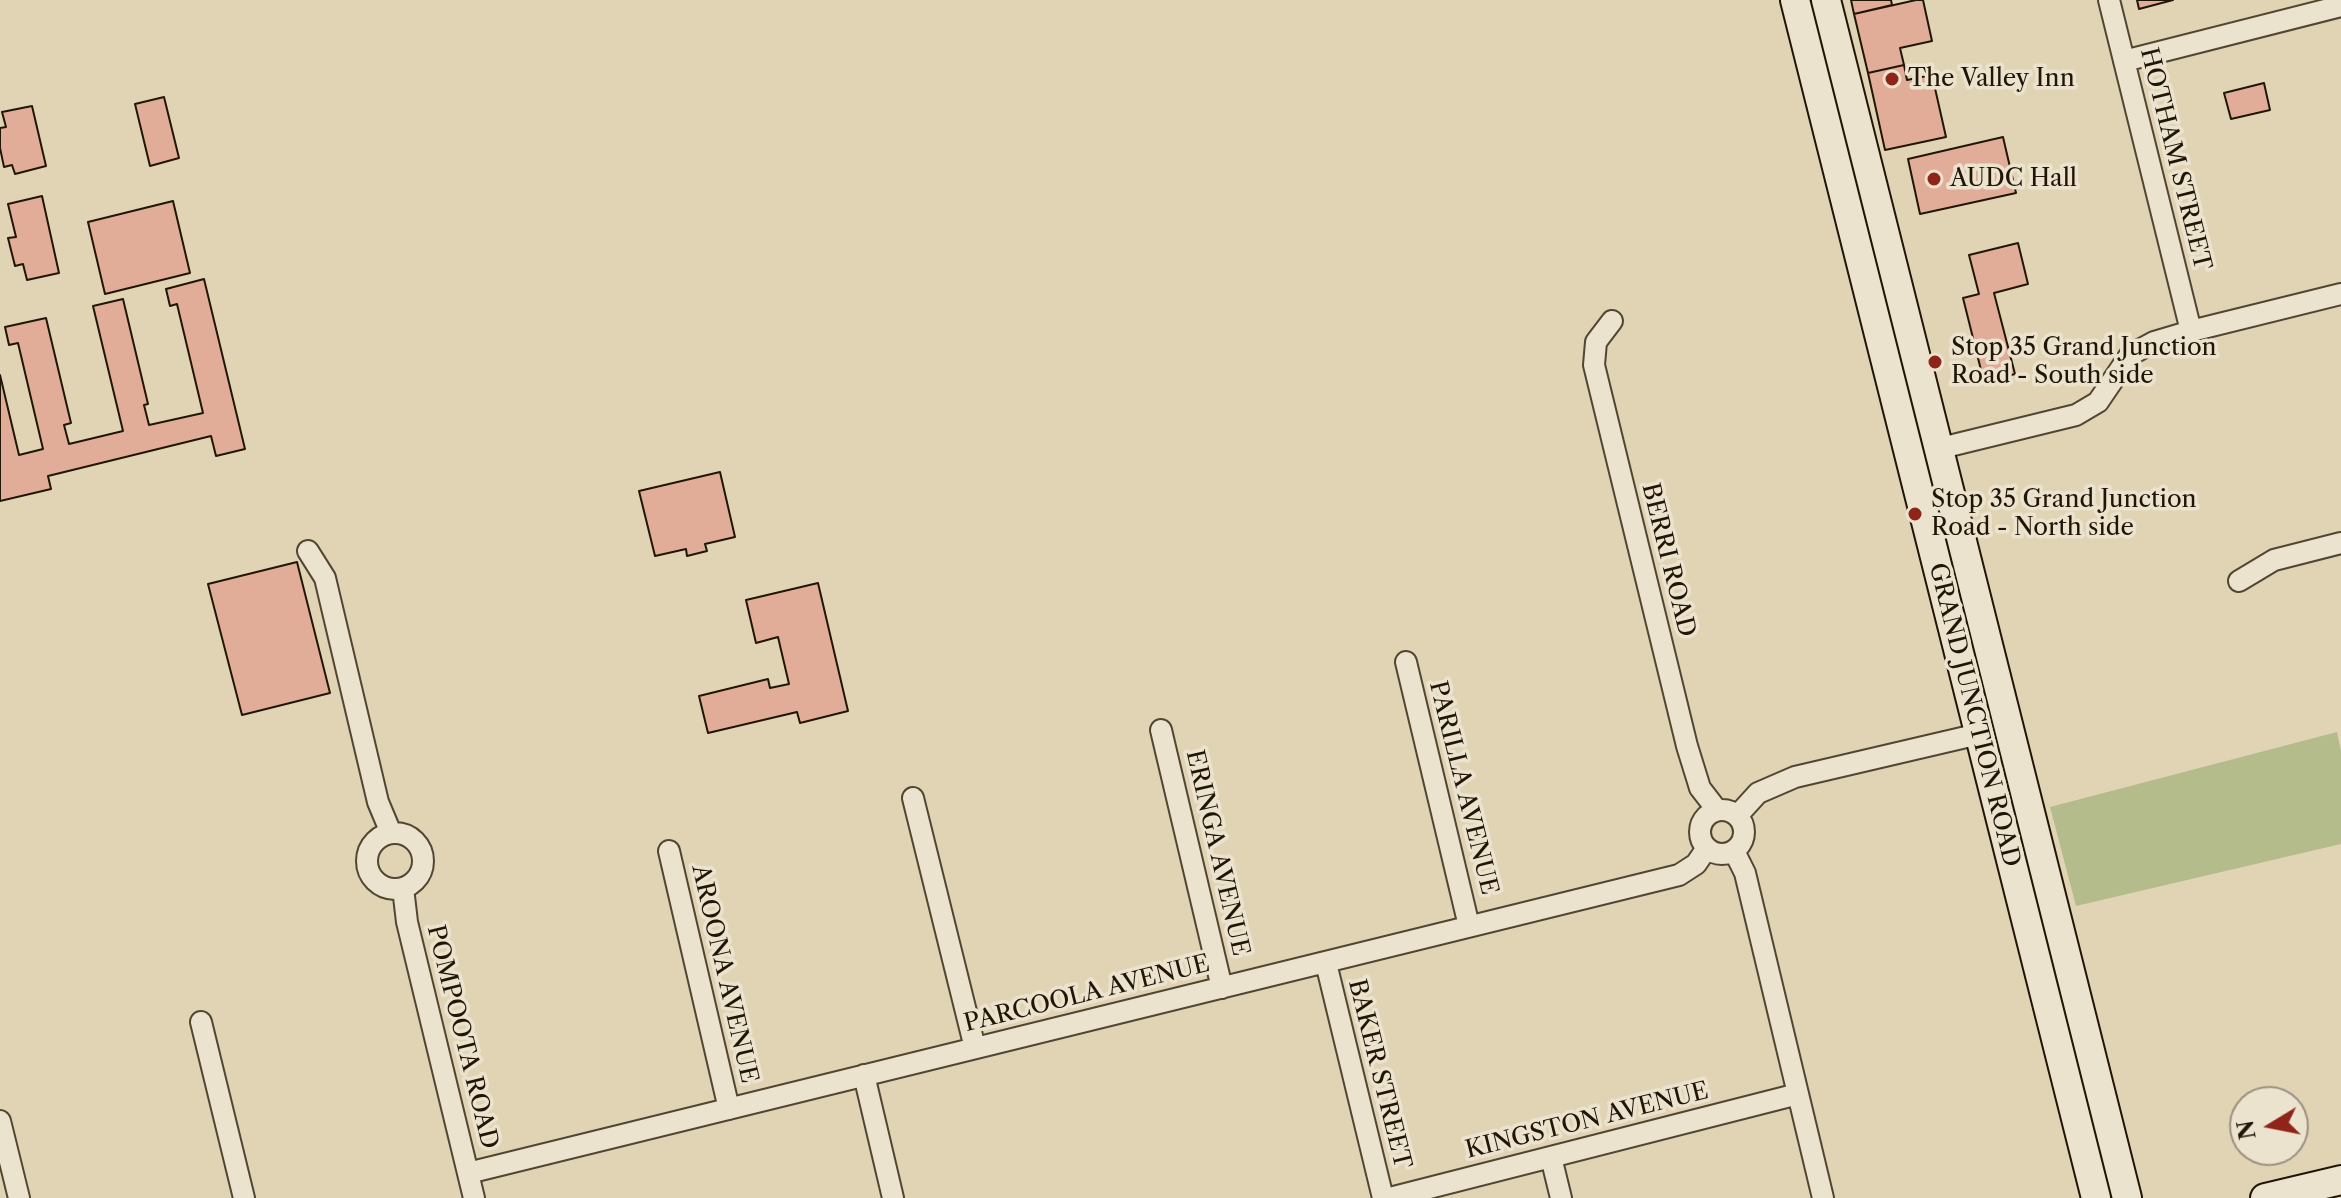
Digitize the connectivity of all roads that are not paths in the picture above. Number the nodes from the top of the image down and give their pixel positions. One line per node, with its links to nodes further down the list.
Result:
1 (1795, 0): 7 (main road, GRAND JUNCTION ROAD)
2 (1826, 0): 6 (main road, GRAND JUNCTION ROAD)
3 (2109, 0): 5 (street, HOTHAM STREET)
4 (2341, 6): 5 (street)
5 (2124, 61): 10 (street, HOTHAM STREET)
6 (1854, 113): 7 (main road); 11 (main road, GRAND JUNCTION ROAD)
7 (1825, 119): 12 (main road, GRAND JUNCTION ROAD)
8 (2341, 294): 10 (street)
9 (1612, 321): 21 (street, BERRI ROAD)
10 (2191, 331): 11 (street)
11 (1937, 449): 12 (main road); 17 (main road, GRAND JUNCTION ROAD)
12 (1910, 456): 19 (main road, GRAND JUNCTION ROAD)
13 (2341, 543): 15 (street)
14 (308, 551): 22 (street)
15 (2239, 581)
16 (1406, 662): 27 (street, PARILLA AVENUE)
17 (2006, 726): 19 (main road); 49 (main road, GRAND JUNCTION ROAD)
18 (1161, 730): 29 (street, ERINGA AVENUE)
19 (1979, 734): 21 (street); 48 (main road, GRAND JUNCTION ROAD)
20 (913, 798): 31 (street)
21 (1727, 813): 23 (street); 25 (street)
22 (391, 833): 26 (street); 26 (street)
23 (1707, 848): 25 (street); 27 (street, PARCOOLA AVENUE)
24 (669, 851): 34 (street, AROONA AVENUE)
25 (1734, 851): 33 (street)
26 (403, 888): 37 (street, POMPOOTA ROAD)
27 (1469, 926): 28 (street, PARCOOLA AVENUE)
28 (1326, 963): 29 (street, PARCOOLA AVENUE); 44 (street, BAKER STREET)
29 (1222, 988): 31 (street, PARCOOLA AVENUE)
30 (201, 1022): 41 (street)
31 (975, 1048): 32 (street, PARCOOLA AVENUE)
32 (864, 1075): 34 (street, PARCOOLA AVENUE); 43 (street)
33 (1798, 1094): 36 (street, KINGSTON AVENUE); 47 (street)
34 (729, 1109): 37 (street, PARCOOLA AVENUE)
35 (0, 1121): 40 (street)
36 (1551, 1157): 45 (street, KINGSTON AVENUE); 46 (street)
37 (468, 1173): 42 (street, POMPOOTA ROAD)
38 (2341, 1180): 39 (main road)
39 (2273, 1197)
40 (19, 1198)
41 (244, 1198)
42 (474, 1198)
43 (893, 1198)
44 (1383, 1198)
45 (1390, 1198)
46 (1561, 1198)
47 (1823, 1198)
48 (2096, 1198)
49 (2127, 1198)

